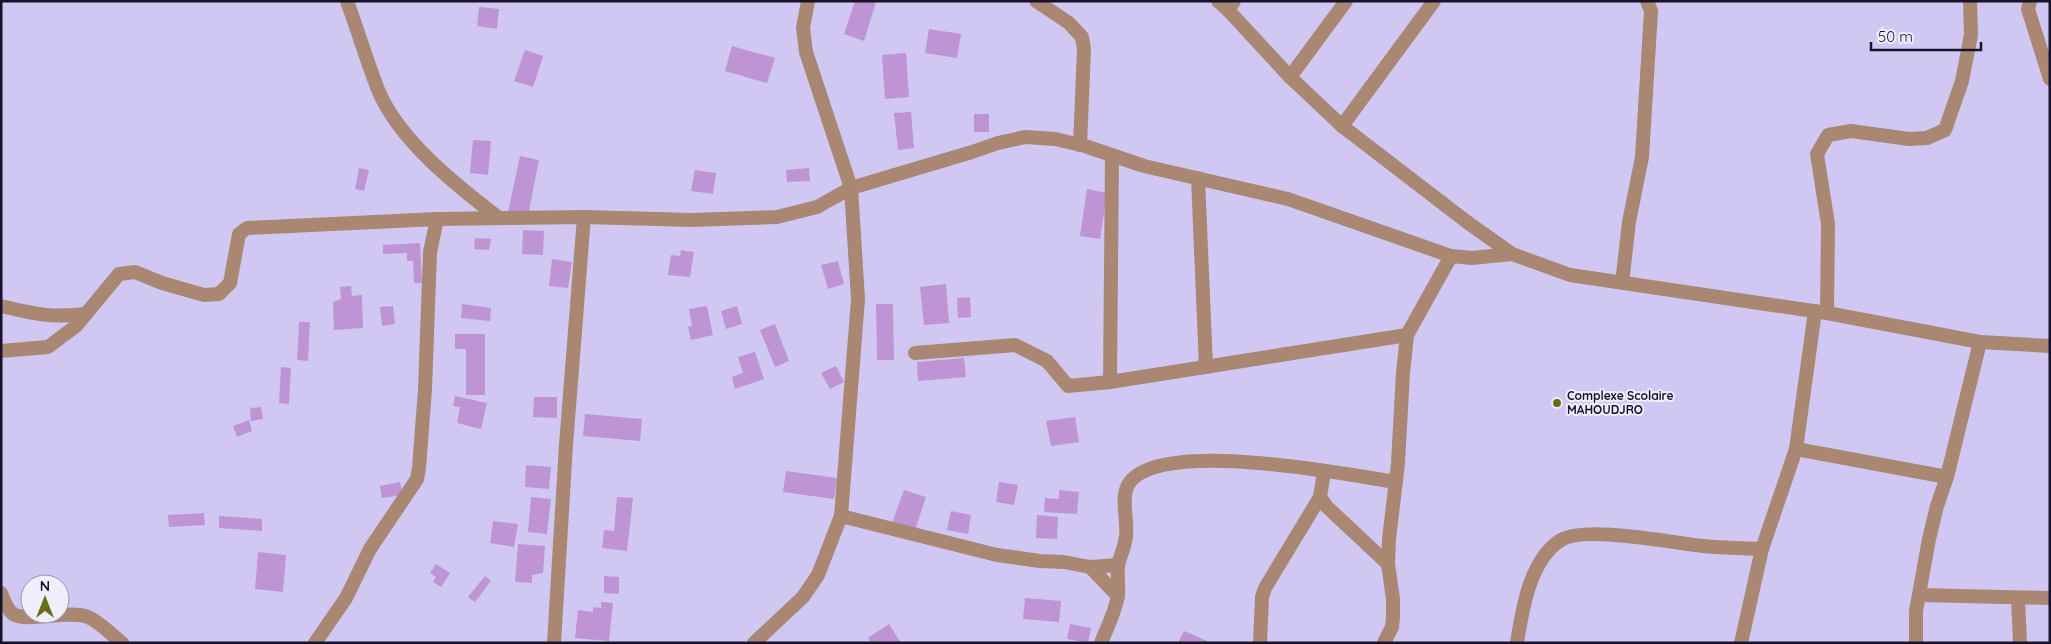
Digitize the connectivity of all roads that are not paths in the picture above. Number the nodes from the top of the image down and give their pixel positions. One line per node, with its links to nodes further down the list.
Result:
1 (347, 1): 18 (street)
2 (808, 1): 16 (street)
3 (1036, 1): 13 (street)
4 (1346, 1): 10 (street)
5 (1434, 1): 12 (street)
6 (1647, 1): 22 (street)
7 (1970, 1): 24 (street)
8 (2030, 1): 11 (street)
9 (1227, 4): 10 (street)
10 (1290, 77): 12 (street)
11 (2050, 79)
12 (1342, 126): 20 (street)
13 (1080, 145): 14 (street); 16 (street)
14 (1112, 155): 15 (street); 32 (street)
15 (1198, 178): 21 (street); 31 (street)
16 (852, 188): 17 (street); 38 (street)
17 (584, 217): 18 (street); 51 (street)
18 (499, 218): 19 (street)
19 (437, 219): 25 (street); 50 (street)
20 (1512, 254): 21 (street); 22 (street)
21 (1451, 256): 26 (street)
22 (1622, 283): 24 (street)
23 (1, 306): 25 (street)
24 (1821, 312): 27 (street); 33 (street)
25 (86, 314): 29 (street)
26 (1407, 334): 31 (street); 36 (street)
27 (1980, 342): 28 (street); 35 (street)
28 (2050, 346)
29 (1, 351)
30 (915, 353): 32 (street)
31 (1206, 367): 32 (street)
32 (1110, 382)
33 (1796, 449): 35 (street); 39 (street)
34 (1324, 472): 36 (street); 37 (street); 40 (street)
35 (1947, 477): 44 (street)
36 (1396, 482): 41 (street)
37 (1320, 497): 41 (street); 54 (street)
38 (841, 516): 42 (street); 52 (street)
39 (1762, 549): 56 (street); 57 (street)
40 (1118, 564): 42 (street); 45 (street)
41 (1388, 564): 55 (street)
42 (1090, 567): 45 (street)
43 (1, 593): 48 (street)
44 (1919, 595): 46 (street); 58 (street)
45 (1118, 596): 53 (street)
46 (2018, 598): 47 (street); 59 (street)
47 (2050, 598)
48 (8, 617): 49 (street)
49 (122, 643)
50 (315, 643)
51 (554, 643)
52 (754, 643)
53 (1101, 643)
54 (1260, 643)
55 (1384, 643)
56 (1517, 643)
57 (1741, 643)
58 (1916, 643)
59 (2020, 643)

